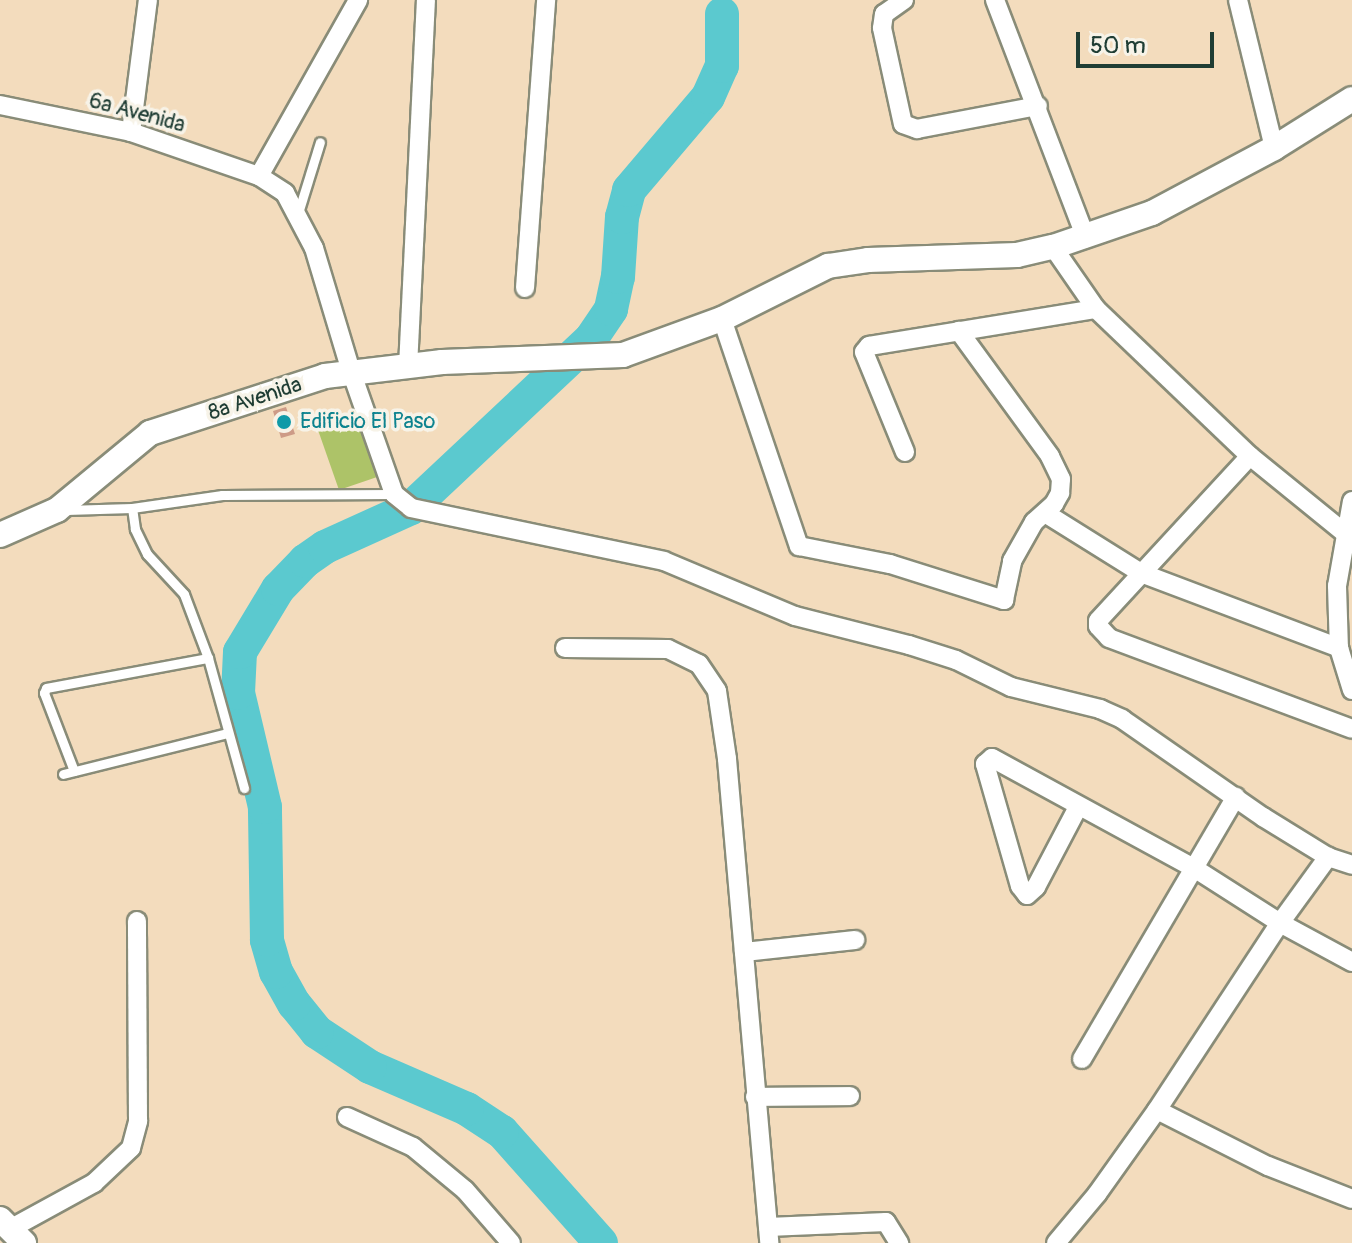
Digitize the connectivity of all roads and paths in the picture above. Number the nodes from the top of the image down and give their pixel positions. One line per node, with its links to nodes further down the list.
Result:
1 (148, 0): 11 (street)
2 (358, 0): 14 (street)
3 (426, 0): 22 (street)
4 (546, 0): 18 (street)
5 (904, 0): 10 (street)
6 (995, 0): 10 (street)
7 (1238, 0): 13 (street)
8 (1352, 99): 13 (street, 8a Avenida)
9 (0, 105): 11 (street, 6a Avenida)
10 (1038, 106): 16 (street)
11 (131, 132): 14 (street, 6a Avenida)
12 (320, 142): 15 (lane)
13 (1274, 148): 16 (street, 8a Avenida)
14 (259, 176): 15 (street, 6a Avenida)
15 (298, 213): 23 (street, 6a Avenida)
16 (1086, 238): 17 (street, 8a Avenida)
17 (1053, 247): 19 (street); 20 (street, 8a Avenida)
18 (525, 288)
19 (1096, 309): 21 (street); 25 (street)
20 (722, 319): 22 (street, 8a Avenida); 30 (street)
21 (959, 331): 24 (street); 30 (street)
22 (408, 367): 23 (street, 8a Avenida)
23 (351, 371): 26 (street, 6a Avenida); 29 (street, 8a Avenida)
24 (905, 452)
25 (1250, 456): 32 (street); 33 (street)
26 (394, 494): 28 (lane); 43 (street)
27 (1352, 501): 32 (street)
28 (132, 508): 29 (lane); 36 (lane)
29 (57, 510): 31 (street, 8a Avenida)
30 (1045, 513): 33 (street)
31 (0, 535)
32 (1348, 537): 35 (street)
33 (1141, 573): 35 (street); 38 (street)
34 (565, 648): 51 (street)
35 (1339, 648): 37 (street)
36 (208, 658): 39 (lane); 40 (lane)
37 (1352, 690)
38 (1352, 729)
39 (228, 733): 40 (lane); 42 (lane)
40 (74, 771): 41 (lane)
41 (63, 774)
42 (244, 788)
43 (1236, 797): 45 (street); 47 (street)
44 (1078, 807): 44 (street); 47 (street)
45 (1328, 857): 46 (street); 49 (street)
46 (1352, 865)
47 (1194, 868): 49 (street); 53 (street)
48 (137, 921): 59 (street)
49 (1280, 923): 52 (street); 56 (street)
50 (855, 940): 51 (street)
51 (744, 952): 55 (street)
52 (1352, 962)
53 (1082, 1059)
54 (850, 1096): 55 (street)
55 (755, 1097): 60 (street)
56 (1157, 1110): 58 (street); 63 (street)
57 (347, 1117): 61 (street)
58 (1352, 1199)
59 (11, 1230)
60 (769, 1235): 62 (street)
61 (511, 1243)
62 (899, 1243)
63 (1056, 1243)

